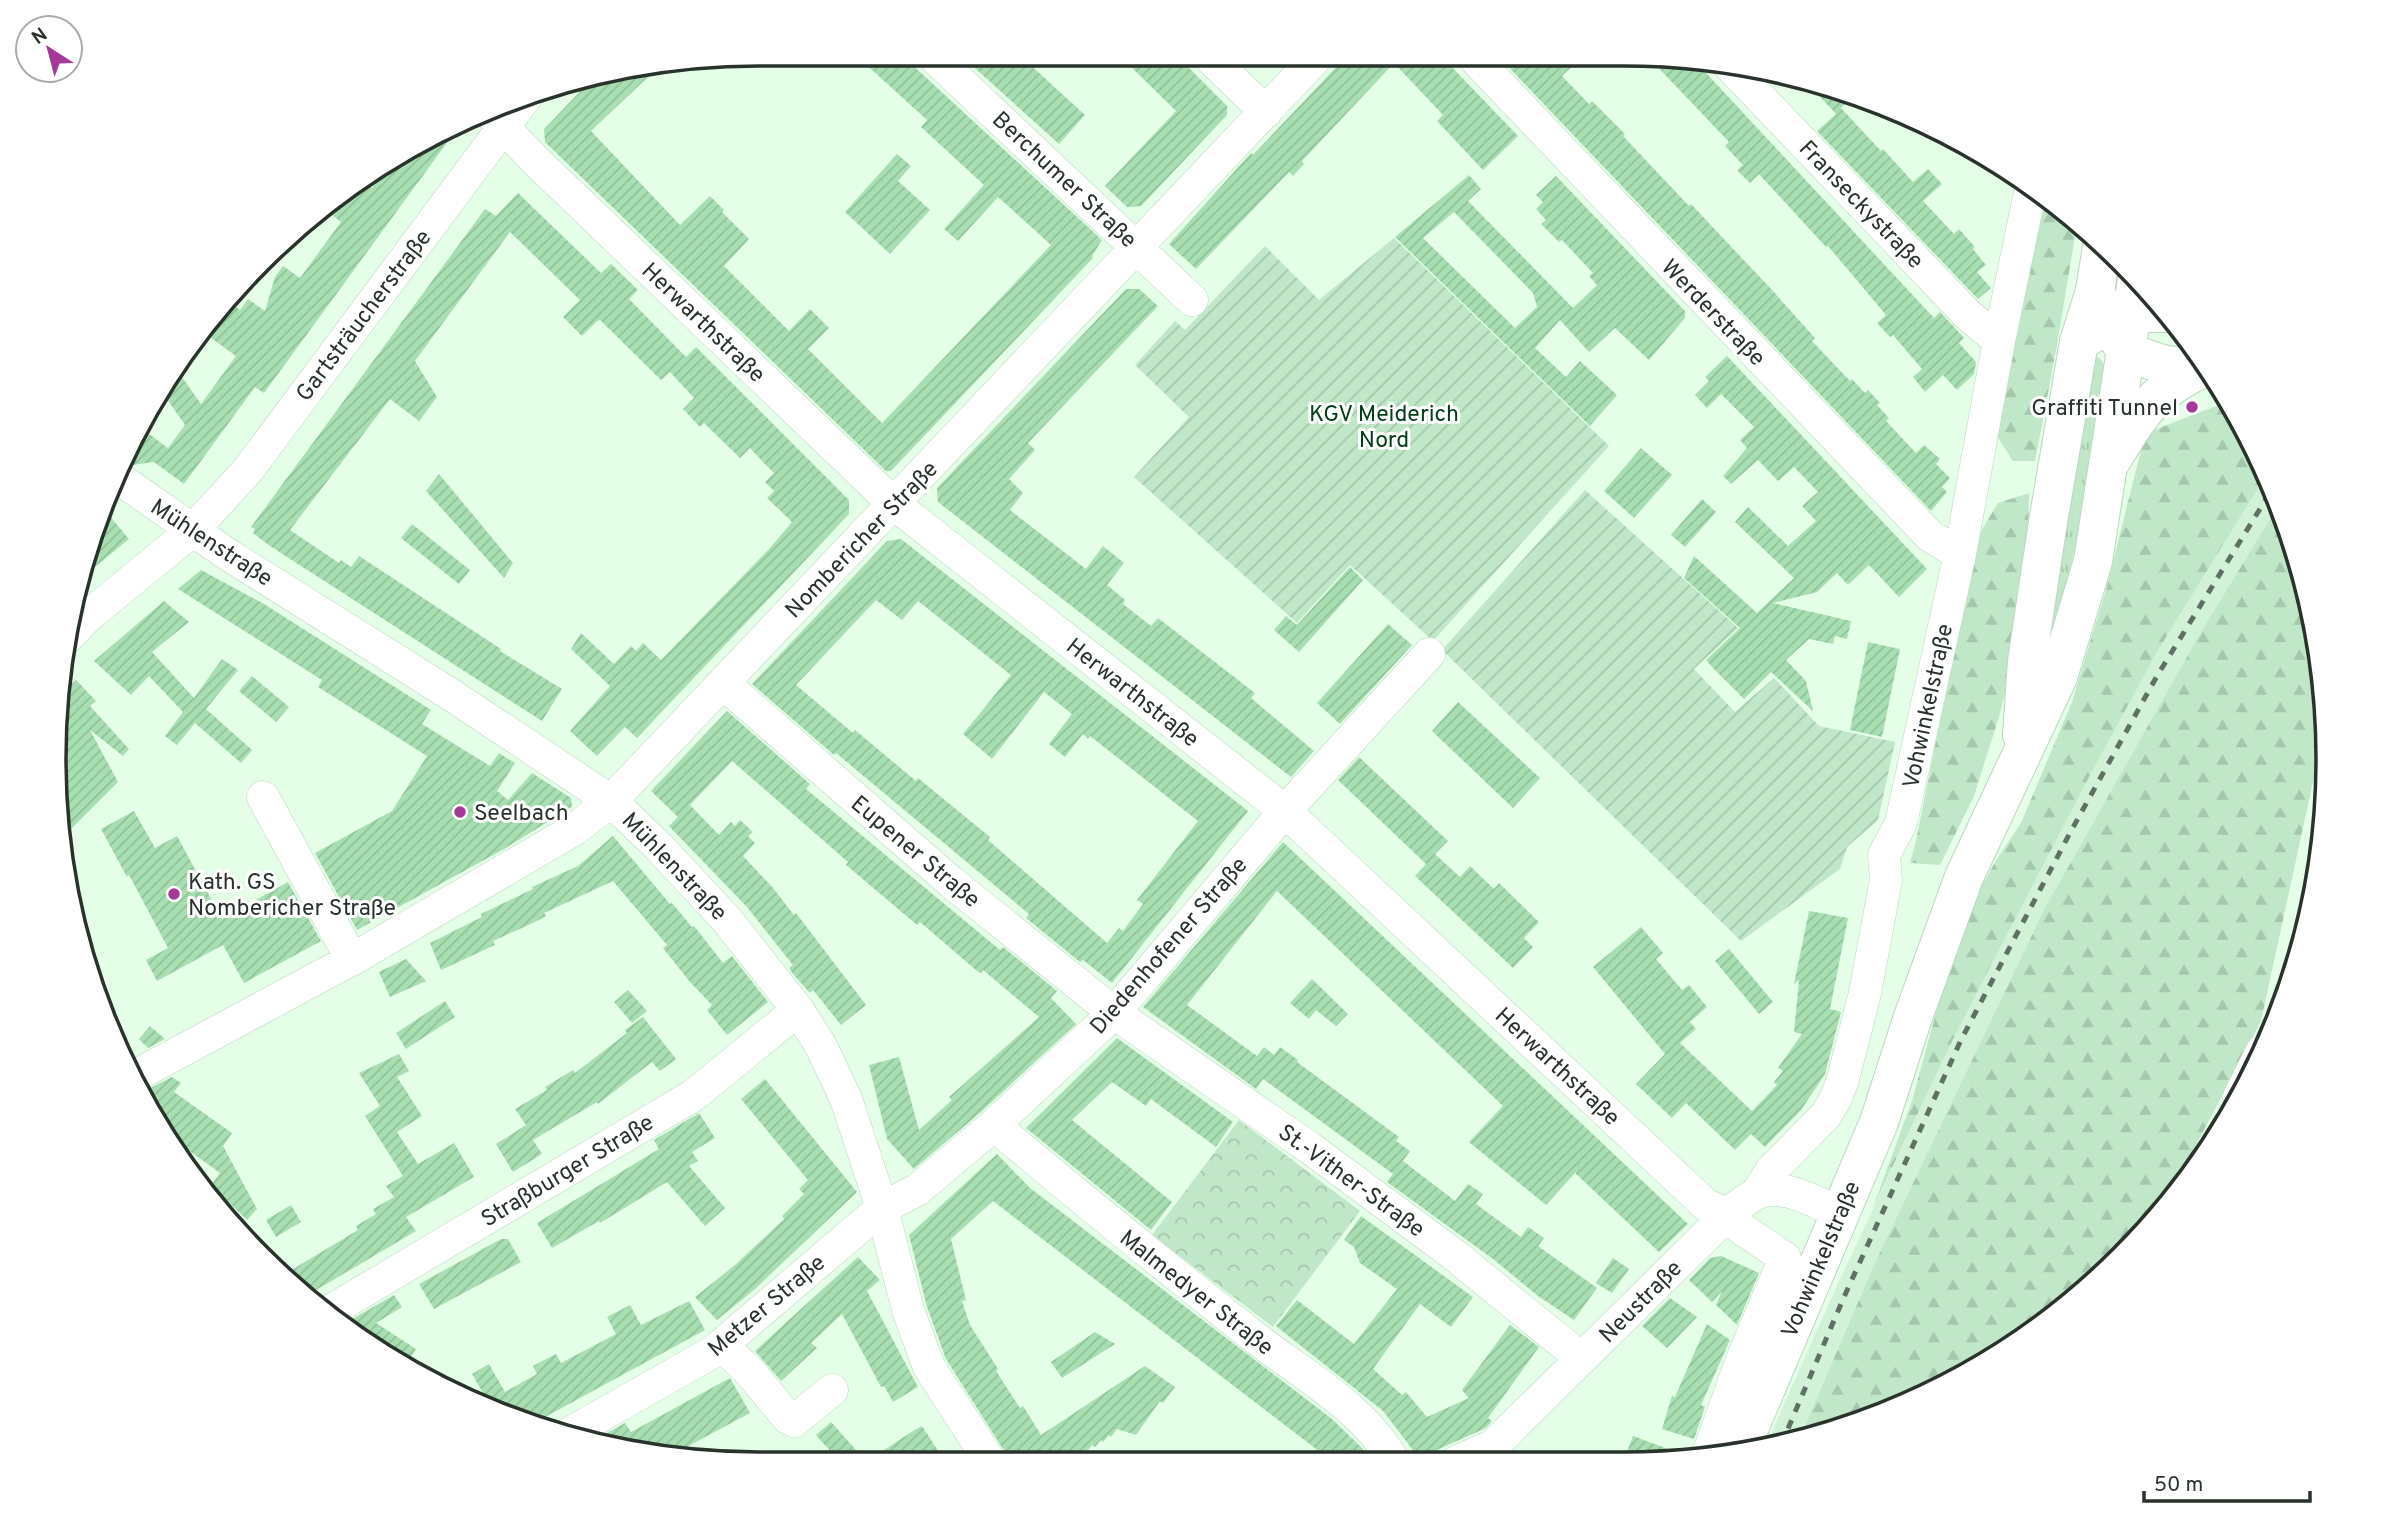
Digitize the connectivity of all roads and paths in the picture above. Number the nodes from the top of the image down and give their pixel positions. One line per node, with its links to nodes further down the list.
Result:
1 (943, 66): 9 (street, Berchumer Straße)
2 (1218, 66): 6 (street)
3 (1309, 66): 6 (street, Nombericher Straße)
4 (1482, 66): 20 (street, Werderstraße)
5 (1740, 77): 13 (street, Franseckystraße)
6 (1266, 113): 9 (street, Nombericher Straße)
7 (496, 120): 18 (street, Herwarthstraße); 19 (street, Gartsträucherstraße)
8 (2029, 199): 13 (street, Vohwinkelstraße)
9 (1137, 246): 11 (street, Berchumer Straße); 18 (street, Nombericher Straße)
10 (2106, 263): 12 (main road, Vohwinkelstraße)
11 (1192, 300)
12 (2121, 316): 14 (main road); 16 (main road, Vohwinkelstraße); 24 (main road, Vohwinkelstraße)
13 (1999, 341): 20 (street, Vohwinkelstraße)
14 (2194, 367)
15 (2197, 372): 16 (main road)
16 (2108, 466): 24 (main road, Vohwinkelstraße)
17 (124, 482): 19 (street, Mühlenstraße)
18 (894, 504): 23 (street, Nombericher Straße); 27 (street, Herwarthstraße)
19 (192, 531): 21 (street, Gartsträucherstraße); 26 (street, Mühlenstraße)
20 (1960, 554): 33 (street, Vohwinkelstraße)
21 (80, 626)
22 (1429, 654): 27 (street, Diedenhofener Straße)
23 (723, 683): 26 (street, Nombericher Straße); 30 (street, Eupener Straße)
24 (2021, 754): 35 (main road, Vohwinkelstraße)
25 (263, 797): 28 (street)
26 (611, 801): 28 (street, Nombericher Straße); 29 (street, Mühlenstraße)
27 (1285, 811): 30 (street, Diedenhofener Straße); 36 (street, Herwarthstraße)
28 (355, 958): 31 (street, Nombericher Straße)
29 (798, 1010): 34 (street, Mühlenstraße); 37 (street, Straßburger Straße)
30 (1114, 1013): 32 (street, Diedenhofener Straße); 39 (street, St.-Vither-Straße)
31 (142, 1073)
32 (994, 1125): 34 (street, Diedenhofener Straße); 45 (street, Malmedyer Straße)
33 (1758, 1192): 35 (street); 36 (street, Neustraße)
34 (882, 1208): 38 (street, Metzer Straße); 44 (street, Mühlenstraße)
35 (1839, 1212): 42 (main road, Vohwinkelstraße)
36 (1728, 1214): 39 (street, Neustraße); 43 (street, Herwarthstraße)
37 (336, 1307)
38 (721, 1345): 40 (street); 41 (street, Metzer Straße)
39 (1581, 1358): 46 (street, Neustraße)
40 (832, 1391)
41 (578, 1428)
42 (1743, 1442)
43 (1711, 1447)
44 (984, 1452)
45 (1389, 1452)
46 (1478, 1452)

